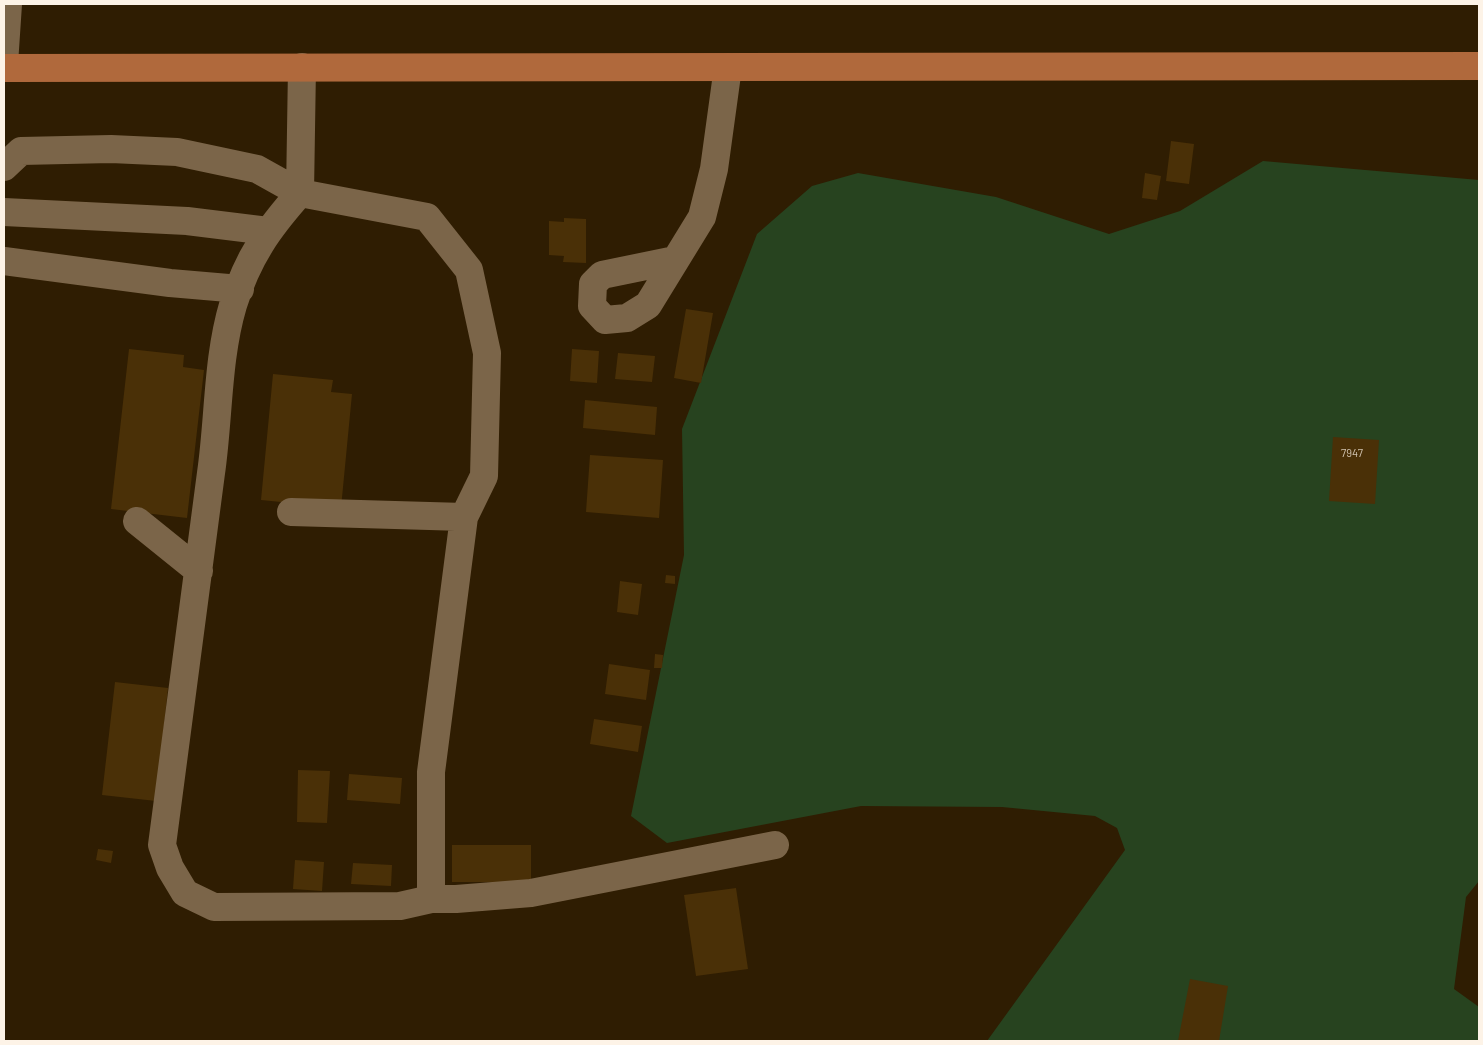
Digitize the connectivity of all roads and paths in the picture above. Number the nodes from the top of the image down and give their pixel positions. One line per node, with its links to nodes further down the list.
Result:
1 (8, 4): 2 (lane)
2 (4, 66): 4 (main road)
3 (1479, 66): 5 (main road)
4 (302, 67): 5 (main road); 7 (lane)
5 (728, 67): 10 (lane)
6 (4, 167): 7 (lane)
7 (300, 193): 9 (lane); 14 (lane)
8 (4, 212): 9 (lane)
9 (268, 231): 12 (lane)
10 (675, 260)
11 (4, 261): 12 (lane)
12 (240, 288): 16 (lane)
13 (291, 512): 14 (lane)
14 (464, 517): 18 (lane)
15 (136, 521): 16 (lane)
16 (199, 571): 18 (lane)
17 (775, 845): 18 (lane)
18 (431, 899)

